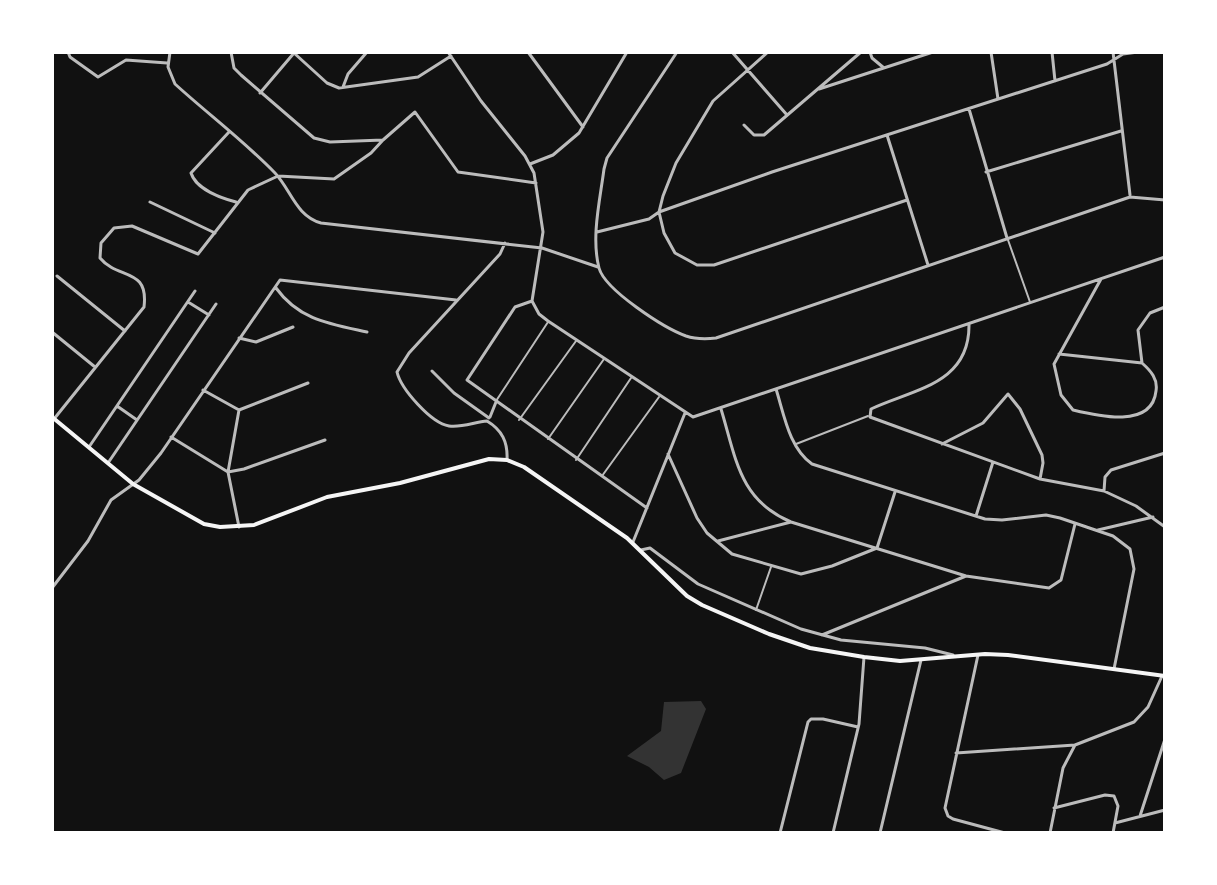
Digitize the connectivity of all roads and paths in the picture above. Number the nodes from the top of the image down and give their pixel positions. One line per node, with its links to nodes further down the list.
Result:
1 (68, 52): 20 (street)
2 (170, 52): 20 (street)
3 (231, 52): 26 (street)
4 (367, 52): 24 (street)
5 (528, 52): 31 (street)
6 (627, 52): 31 (street)
7 (677, 52): 46 (street)
8 (732, 52): 22 (street)
9 (768, 52): 22 (street)
10 (861, 52): 25 (street)
11 (870, 52): 21 (street)
12 (933, 52): 21 (street)
13 (991, 52): 27 (street)
14 (1052, 52): 23 (street)
15 (1113, 52): 19 (street)
16 (1138, 52): 19 (street)
17 (295, 53): 24 (street); 26 (street)
18 (450, 54): 24 (street); 36 (street)
19 (1113, 58): 23 (street); 32 (street)
20 (167, 63): 33 (street)
21 (884, 68): 25 (street)
22 (747, 70): 29 (street); 45 (street)
23 (1055, 81): 27 (street)
24 (343, 87)
25 (817, 89): 29 (street)
26 (260, 93): 35 (street)
27 (998, 99): 28 (street)
28 (969, 109): 34 (street); 37 (street)
29 (787, 115): 30 (street)
30 (744, 125)
31 (583, 127): 36 (street)
32 (1122, 130): 37 (street); 40 (street)
33 (229, 131): 38 (street); 44 (street)
34 (887, 135): 41 (street); 45 (street)
35 (383, 140): 38 (street); 39 (street)
36 (530, 164): 39 (street)
37 (986, 172): 48 (street)
38 (278, 176): 44 (street); 49 (street)
39 (537, 183): 50 (street)
40 (1130, 197): 42 (street); 48 (street)
41 (907, 200): 45 (street); 52 (street)
42 (1165, 200)
43 (150, 202): 47 (street)
44 (236, 202): 47 (street)
45 (659, 212): 46 (street)
46 (597, 232): 53 (street)
47 (215, 233): 68 (street)
48 (1007, 238): 52 (street); 61 (lane)
49 (505, 243): 50 (street); 58 (street)
50 (542, 248): 53 (street); 60 (street)
51 (1165, 257): 55 (street)
52 (928, 265): 53 (street)
53 (599, 267)
54 (57, 276): 68 (street)
55 (1101, 279): 61 (street); 73 (street)
56 (276, 288): 58 (street); 70 (street); 71 (street)
57 (195, 291): 59 (street)
58 (456, 300): 91 (street)
59 (188, 301): 64 (street); 84 (street)
60 (532, 301): 65 (street); 83 (street)
61 (1030, 303): 66 (street)
62 (216, 304): 64 (street)
63 (1165, 307): 75 (street)
64 (209, 315): 90 (street)
65 (548, 321): 72 (street); 83 (lane)
66 (969, 324): 80 (street); 88 (street)
67 (293, 327): 71 (street)
68 (125, 331): 76 (street)
69 (52, 332): 76 (street)
70 (367, 332)
71 (239, 338): 81 (street)
72 (576, 340): 74 (street); 92 (lane)
73 (1057, 354): 75 (street); 75 (street)
74 (604, 359): 78 (street); 94 (lane)
75 (1142, 363)
76 (95, 367): 89 (street)
77 (432, 371): 91 (street)
78 (632, 377): 82 (street); 102 (lane)
79 (308, 383): 86 (street)
80 (776, 389): 85 (street); 96 (street)
81 (203, 390): 86 (street); 93 (street)
82 (660, 395): 87 (street); 106 (lane)
83 (496, 402): 91 (street); 92 (street)
84 (116, 405): 90 (street); 98 (street)
85 (721, 409): 87 (street); 114 (street)
86 (239, 410): 105 (street)
87 (685, 413): 100 (street)
88 (869, 416): 96 (lane); 97 (street)
89 (53, 418): 98 (main road)
90 (137, 420): 104 (street)
91 (488, 420): 101 (street)
92 (519, 420): 94 (street)
93 (171, 437): 105 (street); 108 (street)
94 (548, 439): 102 (street)
95 (325, 440): 105 (street)
96 (795, 444): 109 (street)
97 (942, 444): 103 (street); 107 (street)
98 (88, 448): 104 (main road)
99 (1165, 453): 110 (street)
100 (668, 454): 111 (street); 120 (street)
101 (507, 460): 116 (main road); 119 (main road)
102 (576, 460): 106 (street)
103 (993, 462): 107 (street); 112 (street)
104 (108, 465): 108 (main road)
105 (228, 472): 116 (street)
106 (602, 477): 111 (street)
107 (1040, 479): 110 (street)
108 (133, 484): 116 (main road); 125 (street)
109 (895, 491): 112 (street); 121 (street)
110 (1104, 491): 113 (street)
111 (647, 508): 119 (street)
112 (976, 516): 115 (street)
113 (1153, 517): 117 (street); 118 (street)
114 (791, 522): 120 (street); 121 (street)
115 (1075, 524): 118 (street); 124 (street)
116 (239, 527)
117 (1165, 527)
118 (1097, 530): 132 (street)
119 (633, 542): 122 (main road)
120 (716, 542): 123 (street)
121 (877, 548): 123 (street); 124 (street)
122 (641, 550): 126 (street); 130 (main road)
123 (772, 566): 126 (lane)
124 (966, 576): 127 (street)
125 (52, 588)
126 (756, 610): 127 (street)
127 (822, 635): 129 (street)
128 (978, 655): 129 (main road); 132 (main road); 137 (street)
129 (957, 656): 131 (main road)
130 (864, 657): 131 (main road); 134 (street)
131 (921, 660): 144 (street)
132 (1114, 669): 133 (main road)
133 (1164, 676): 136 (street)
134 (858, 727): 142 (street); 143 (street)
135 (1165, 739): 140 (street)
136 (1075, 745): 137 (street); 138 (street)
137 (956, 753): 145 (street)
138 (1054, 808): 141 (street); 146 (street)
139 (1165, 810): 140 (street)
140 (1140, 816): 141 (street)
141 (1115, 823): 147 (street)
142 (780, 833)
143 (833, 833)
144 (880, 833)
145 (1005, 833)
146 (1050, 833)
147 (1113, 833)

